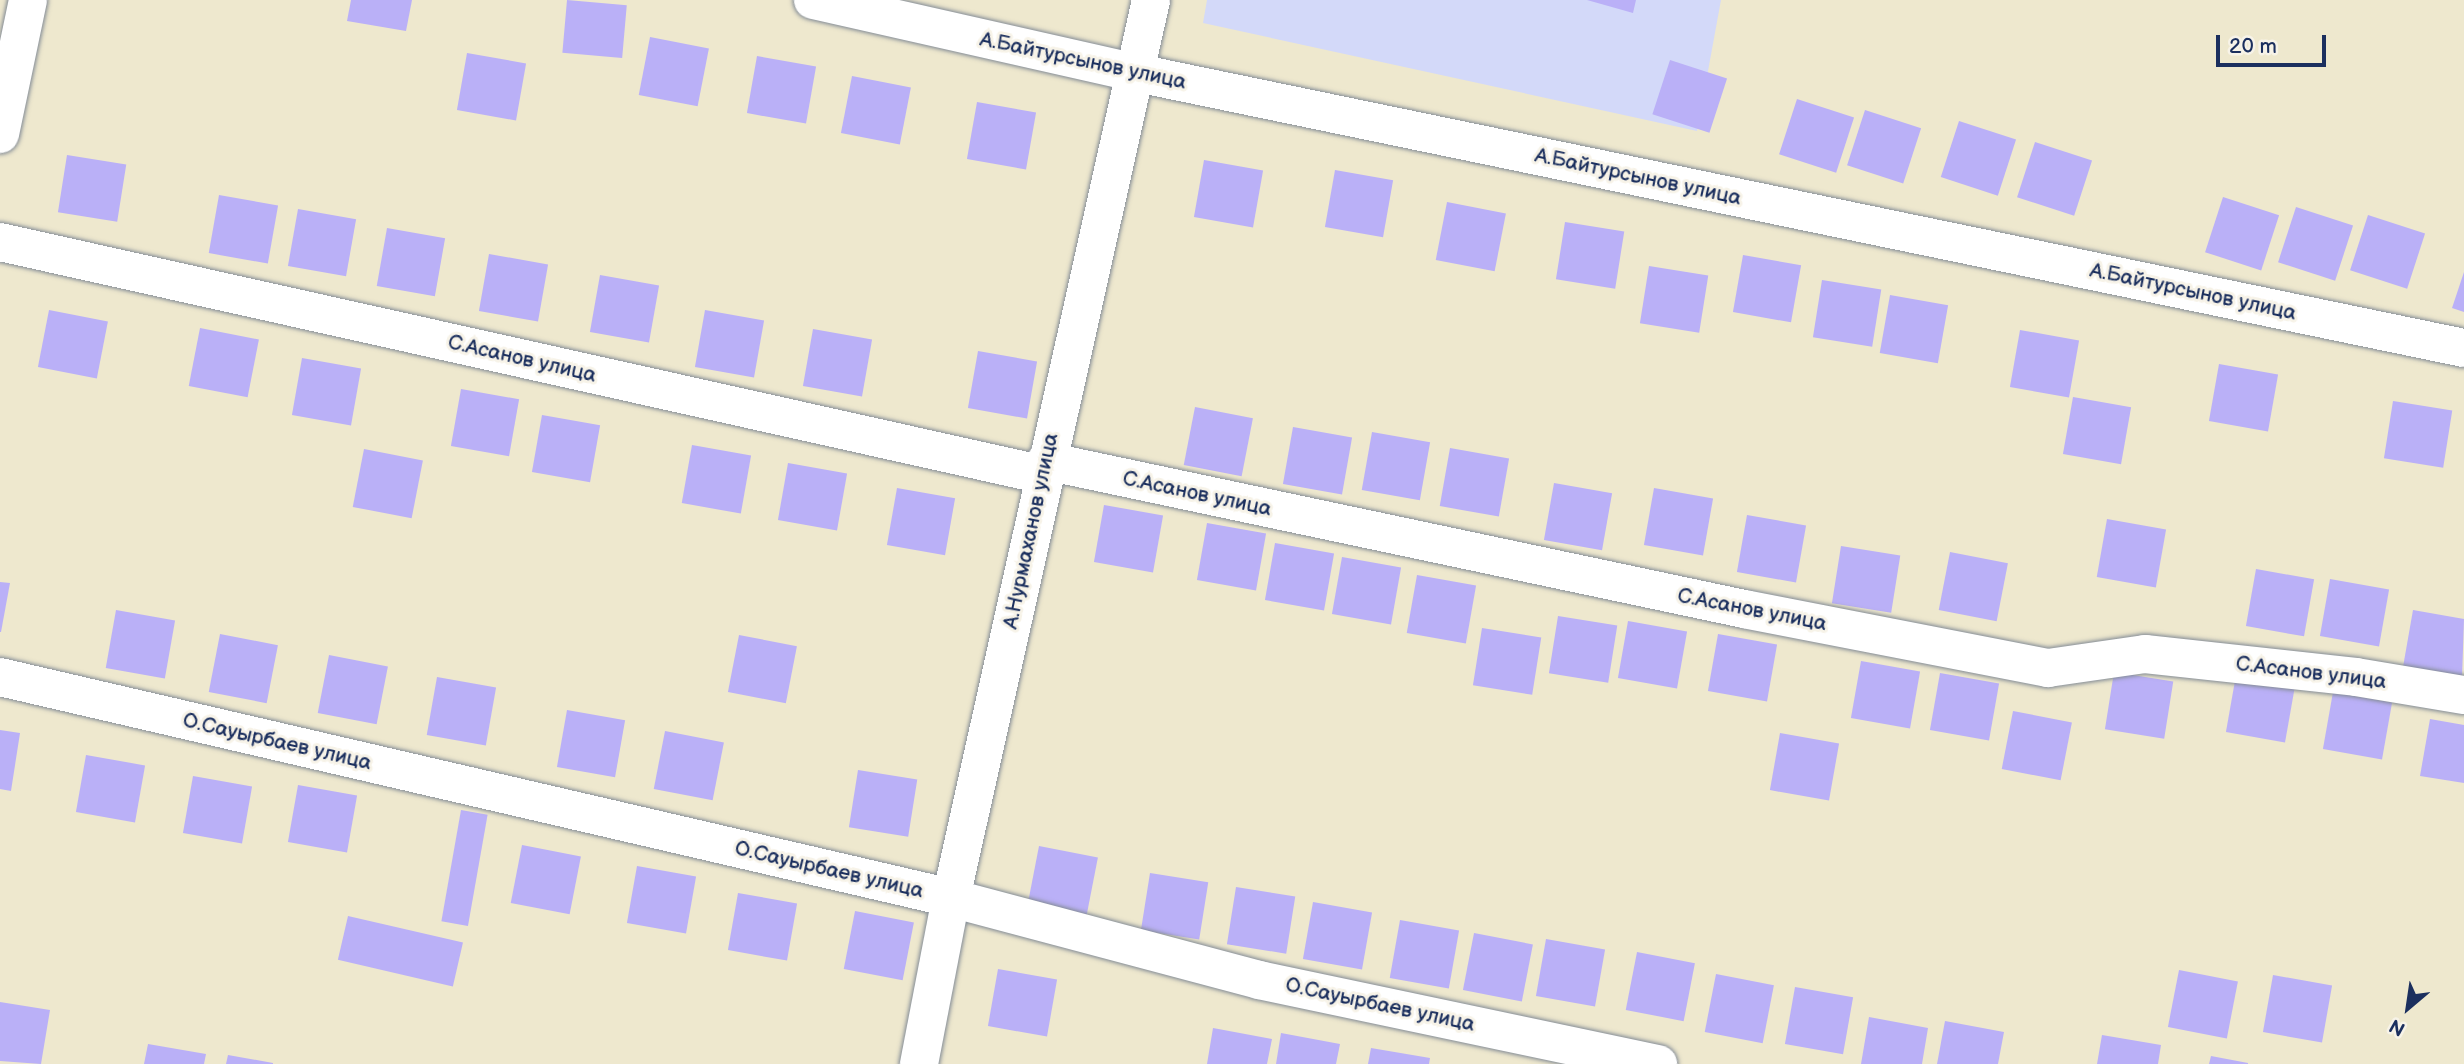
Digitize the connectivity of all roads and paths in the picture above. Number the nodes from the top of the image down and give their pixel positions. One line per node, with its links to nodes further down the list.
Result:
1 (28, 0): 5 (street)
2 (815, 0): 4 (street, А.Байтурсынов улица)
3 (1151, 0): 4 (street, А.Нурмаханов улица)
4 (1137, 73): 7 (street, А.Байтурсынов улица); 8 (street, А.Нурмаханов улица)
5 (0, 134)
6 (0, 243): 8 (street, С.Асанов улица)
7 (2464, 348)
8 (1045, 468): 10 (street, С.Асанов улица); 11 (street, А.Нурмаханов улица)
9 (0, 677): 11 (street, О.Сауырбаев улица)
10 (2464, 695)
11 (951, 898): 12 (street, А.Нурмаханов улица); 13 (street, О.Сауырбаев улица)
12 (919, 1064)
13 (1658, 1064)

